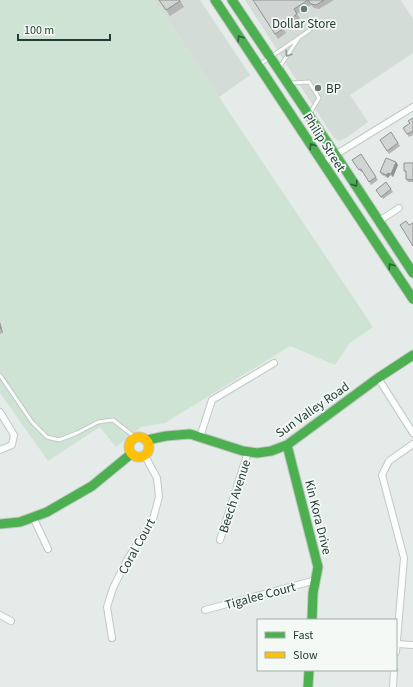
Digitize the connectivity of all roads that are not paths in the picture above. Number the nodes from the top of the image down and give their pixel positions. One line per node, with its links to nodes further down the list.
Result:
1 (215, 0): 6 (street, Philip Street, one-way to 1)
2 (232, 0): 5 (street, Philip Street)
3 (310, 30): 4 (lane)
4 (299, 38): 5 (lane); 7 (lane, one-way to 7)
5 (270, 57): 6 (lane); 7 (street, Philip Street)
6 (258, 65): 12 (street, Philip Street, one-way to 6)
7 (280, 72): 8 (street, Philip Street)
8 (287, 83): 10 (street, Philip Street); 10 (lane)
9 (413, 107): 11 (street)
10 (309, 115): 11 (street, Philip Street)
11 (335, 154): 12 (street); 14 (street, Philip Street, one-way to 14)
12 (322, 162): 16 (street, Philip Street, one-way to 12)
13 (399, 208): 14 (street)
14 (379, 221): 15 (street, Philip Street)
15 (413, 273)
16 (413, 298)
17 (413, 355): 20 (street, Sun Valley Road)
18 (274, 363): 24 (street)
19 (0, 375): 23 (lane)
20 (378, 378): 22 (street); 27 (street, Sun Valley Road)
21 (0, 412): 28 (street)
22 (413, 433)
23 (135, 437): 25 (street); 30 (street)
24 (200, 437): 25 (street, Sun Valley Road); 29 (street, Sun Valley Road)
25 (147, 440): 31 (street)
26 (413, 444): 42 (street)
27 (287, 445): 29 (street, Sun Valley Road); 36 (street, Kin Kora Drive)
28 (0, 450)
29 (248, 452): 34 (street, Beech Avenue)
30 (131, 454): 31 (street); 32 (street)
31 (145, 456): 41 (street, Coral Court)
32 (33, 517): 33 (street); 35 (street)
33 (0, 524)
34 (220, 540)
35 (48, 550)
36 (316, 580): 37 (street, Tigalee Court); 39 (street, Kin Kora Drive)
37 (205, 610)
38 (0, 615): 40 (street)
39 (312, 619)
40 (11, 621)
41 (112, 638)
42 (397, 644): 43 (street)
43 (413, 645)
44 (309, 671): 46 (street)
45 (394, 671): 47 (street)
46 (308, 687)
47 (393, 687)

